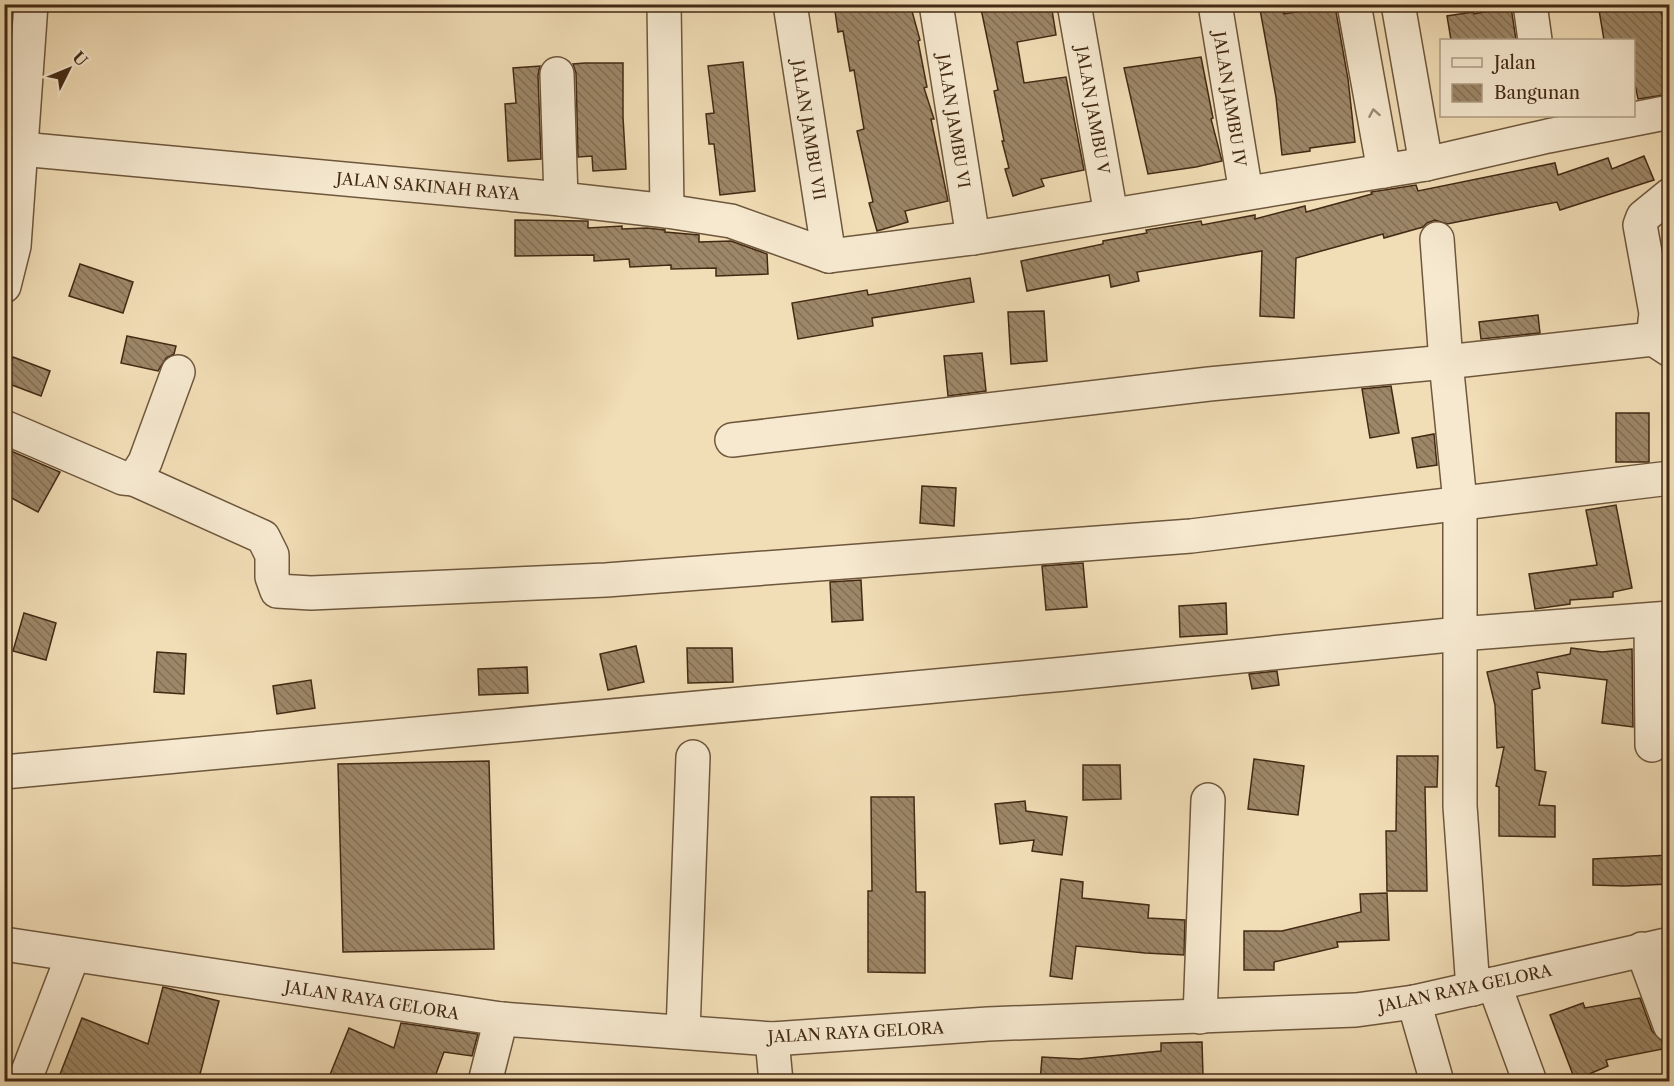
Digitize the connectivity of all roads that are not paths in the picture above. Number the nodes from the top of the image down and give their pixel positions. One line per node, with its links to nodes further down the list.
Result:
1 (31, 4): 14 (street)
2 (664, 4): 20 (street)
3 (790, 4): 24 (street, JALAN JAMBU VII)
4 (936, 4): 22 (street, JALAN JAMBU VI)
5 (1074, 4): 21 (street, JALAN JAMBU V)
6 (1215, 4): 17 (street, JALAN JAMBU IV)
7 (1354, 4): 16 (street, one-way to 7)
8 (1398, 4): 15 (street)
9 (1530, 4): 10 (street)
10 (1535, 39)
11 (557, 74): 19 (street)
12 (1668, 122): 13 (street)
13 (1547, 126): 15 (street)
14 (21, 149): 19 (street, JALAN SAKINAH RAYA); 25 (street)
15 (1426, 164): 16 (street)
16 (1384, 171): 17 (street)
17 (1246, 194): 21 (street)
18 (1670, 195): 26 (street)
19 (561, 199): 20 (street, JALAN SAKINAH RAYA)
20 (667, 211): 24 (street, JALAN SAKINAH RAYA)
21 (1111, 215): 22 (street)
22 (973, 238): 24 (street)
23 (1437, 239): 27 (street)
24 (829, 256)
25 (4, 285)
26 (1661, 344): 27 (street)
27 (1446, 362): 30 (street); 33 (street)
28 (178, 372): 32 (street)
29 (4, 427): 32 (street)
30 (732, 440)
31 (1670, 478): 33 (street)
32 (134, 479): 33 (street)
33 (1460, 502): 35 (street)
34 (1660, 619): 35 (street); 36 (street)
35 (1459, 634): 38 (street); 43 (street)
36 (1652, 745)
37 (693, 757): 48 (street)
38 (4, 772)
39 (1208, 800): 45 (street)
40 (4, 944): 42 (street, JALAN RAYA GELORA)
41 (1656, 947): 43 (street, JALAN RAYA GELORA); 47 (street)
42 (73, 955): 46 (street, JALAN RAYA GELORA); 50 (street)
43 (1483, 986): 44 (street, JALAN RAYA GELORA); 54 (street)
44 (1414, 1002): 45 (street, JALAN RAYA GELORA); 53 (street)
45 (1200, 1017): 49 (street, JALAN RAYA GELORA)
46 (501, 1019): 48 (street, JALAN RAYA GELORA); 51 (street)
47 (1670, 1025)
48 (682, 1032): 49 (street, JALAN RAYA GELORA)
49 (772, 1039): 52 (street)
50 (24, 1082)
51 (485, 1082)
52 (776, 1082)
53 (1437, 1082)
54 (1530, 1082)

